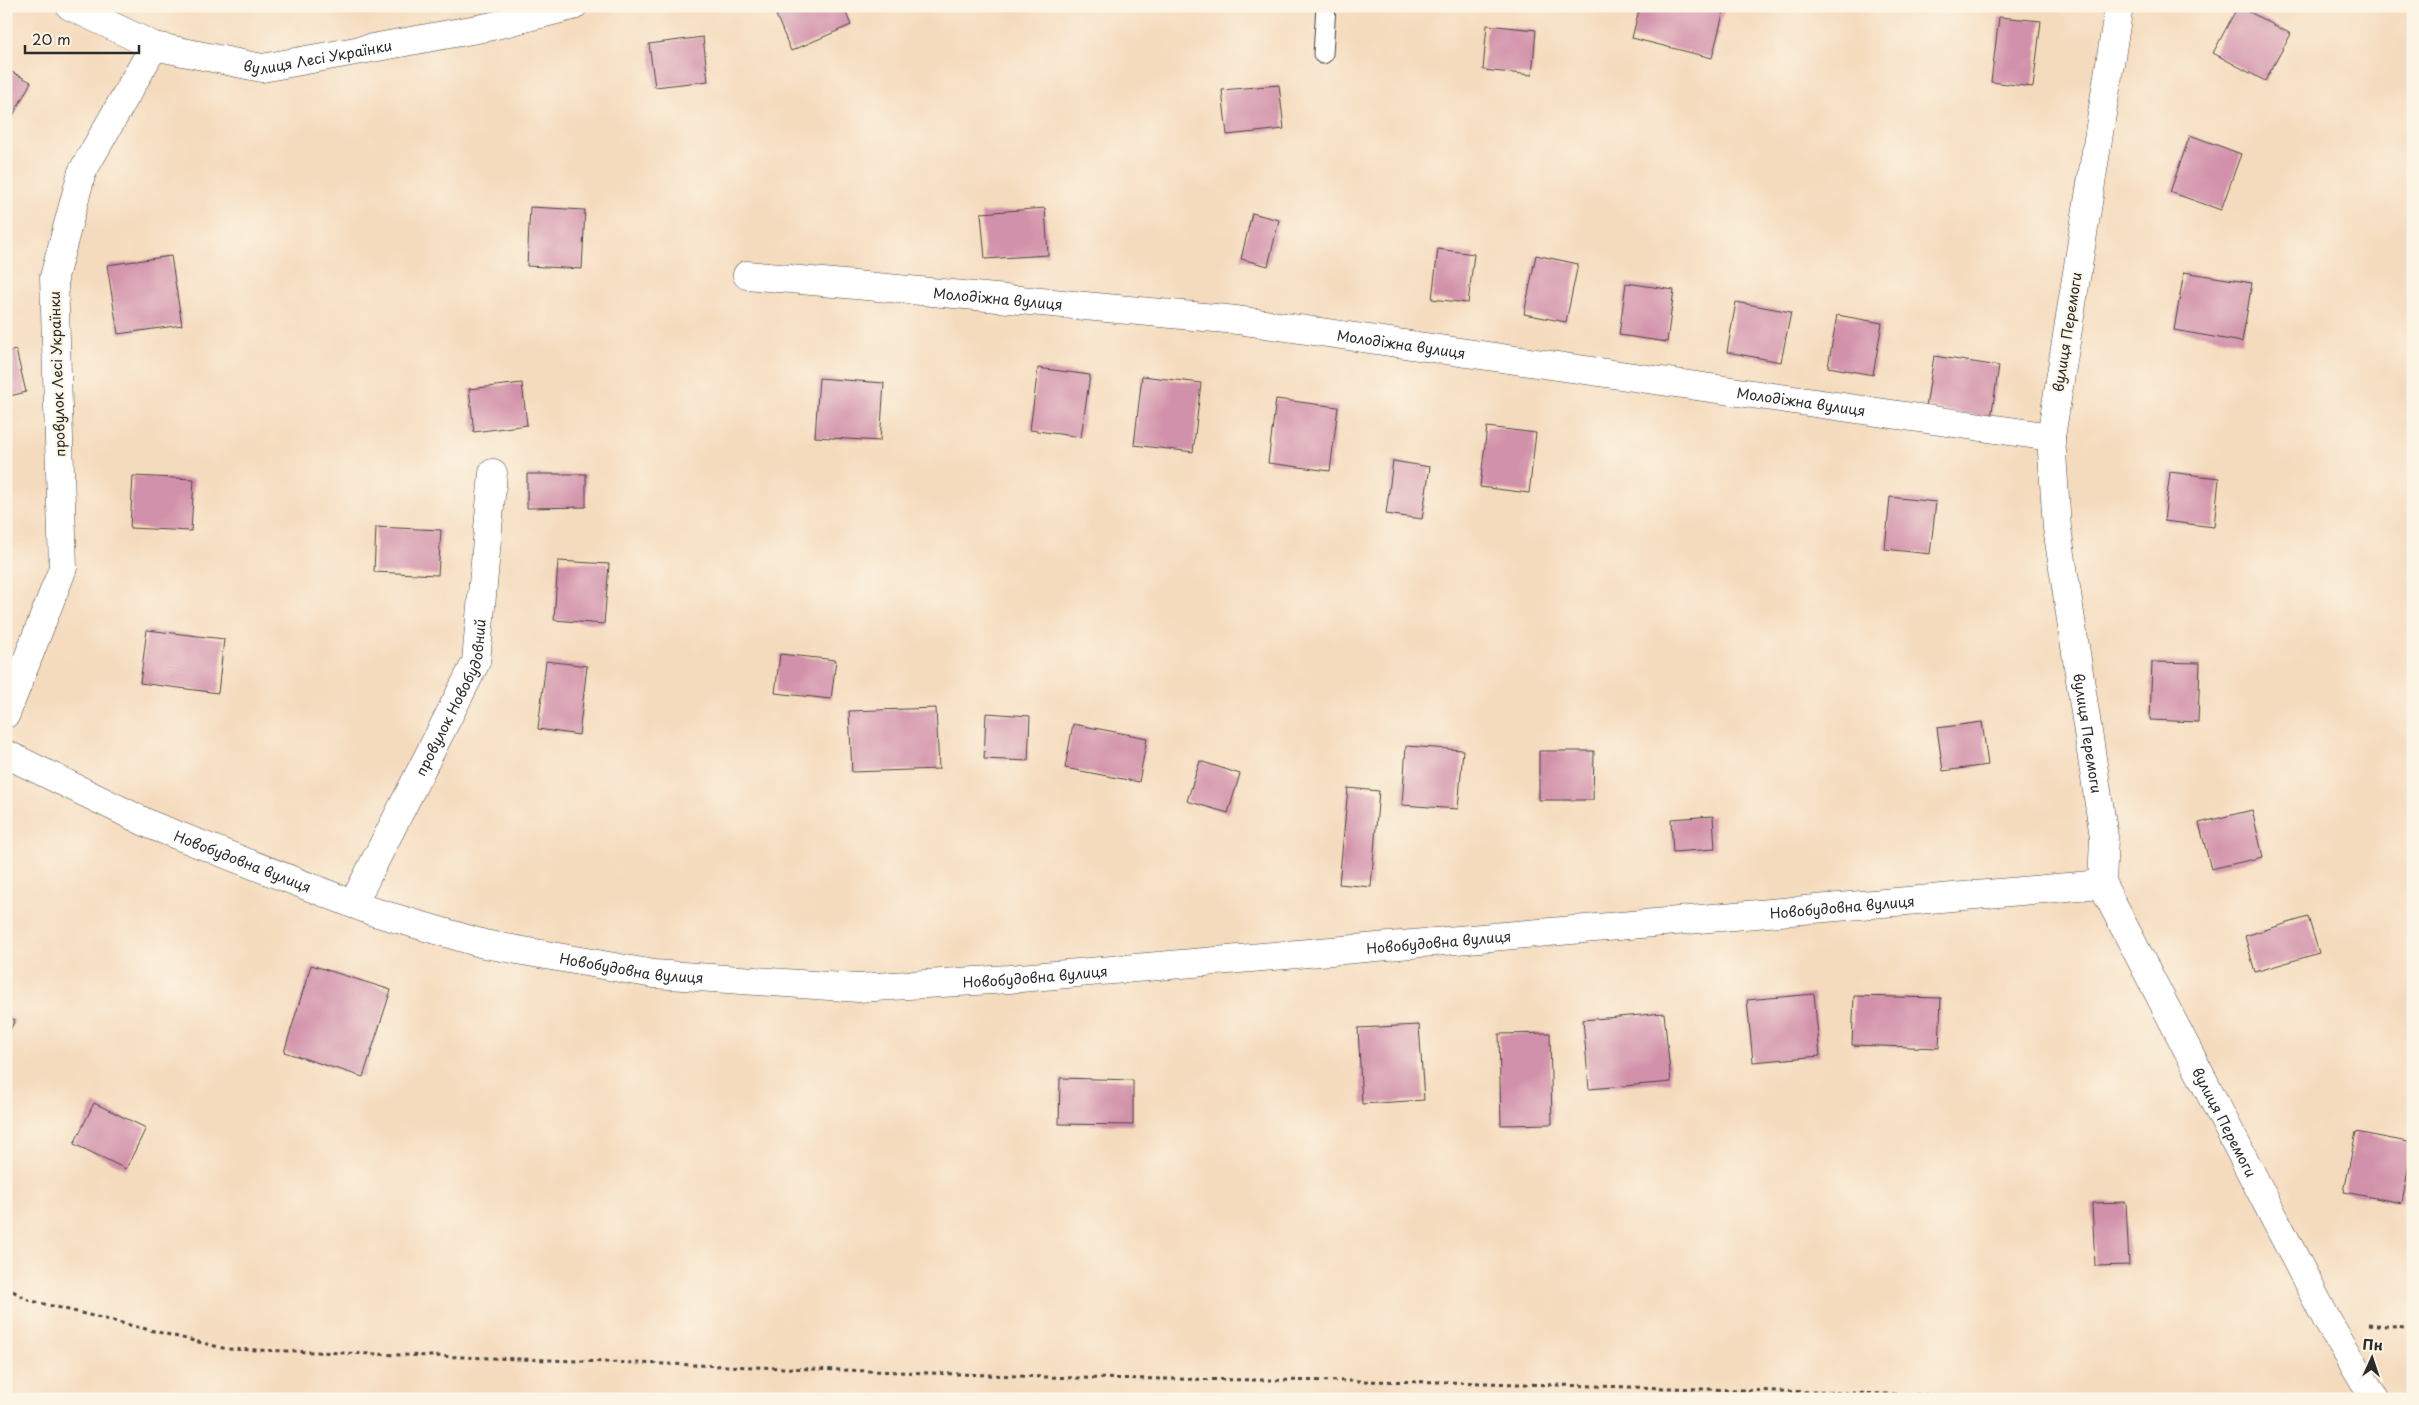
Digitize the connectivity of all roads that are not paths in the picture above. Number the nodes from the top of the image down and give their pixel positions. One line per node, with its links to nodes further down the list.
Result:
1 (70, 6): 6 (street, вулиця Лесі Українки)
2 (573, 6): 5 (street, вулиця Лесі Українки)
3 (1326, 6): 7 (lane)
4 (2119, 6): 9 (street, вулиця Перемоги)
5 (488, 17): 6 (street, вулиця Лесі Українки)
6 (154, 46): 11 (street, провулок Лесі Українки)
7 (1323, 54)
8 (747, 275): 9 (street, Молодіжна вулиця)
9 (2051, 437): 13 (street, вулиця Перемоги)
10 (493, 473): 14 (street, провулок Новобудовний)
11 (6, 714)
12 (6, 754): 14 (street, Новобудовна вулиця)
13 (2102, 884): 14 (street, Новобудовна вулиця); 15 (street, вулиця Перемоги)
14 (353, 904)
15 (2375, 1399)

